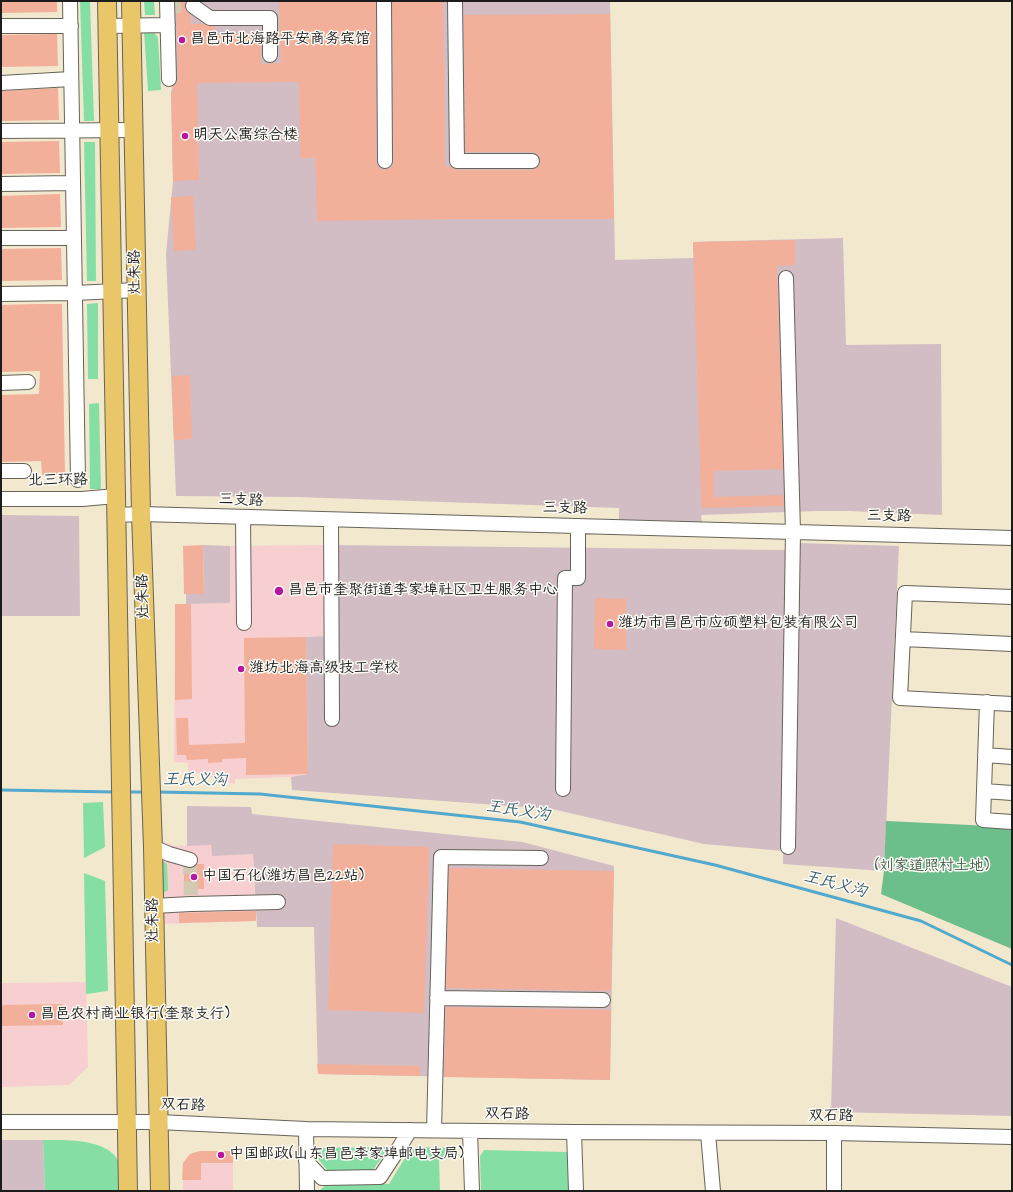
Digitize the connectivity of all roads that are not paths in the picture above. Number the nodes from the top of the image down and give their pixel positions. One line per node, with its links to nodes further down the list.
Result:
1 (70, 1): 11 (street)
2 (107, 1): 12 (main road, 灶朱路)
3 (131, 1): 8 (main road, 灶朱路)
4 (167, 1): 9 (street)
5 (384, 1): 21 (street)
6 (454, 1): 22 (street)
7 (193, 6): 13 (street)
8 (132, 25): 9 (street); 12 (street); 18 (main road, 灶朱路)
9 (168, 25): 14 (street)
10 (1, 26): 11 (street)
11 (70, 26): 15 (street)
12 (107, 26): 17 (main road, 灶朱路)
13 (270, 55)
14 (168, 79)
15 (72, 80): 16 (street); 19 (street)
16 (1, 83)
17 (109, 130): 18 (street); 19 (street); 28 (main road, 灶朱路)
18 (134, 130): 29 (main road, 灶朱路)
19 (72, 131): 20 (street); 23 (street)
20 (1, 132)
21 (385, 161)
22 (532, 161)
23 (73, 183): 24 (street); 26 (street)
24 (1, 184)
25 (1, 238): 26 (street)
26 (74, 238): 30 (street)
27 (786, 278): 44 (street)
28 (112, 290): 29 (street); 30 (street); 37 (main road, 灶朱路)
29 (137, 290): 39 (main road, 灶朱路)
30 (75, 293): 31 (street); 36 (street)
31 (1, 294)
32 (28, 382): 33 (street)
33 (1, 383)
34 (1, 471): 35 (street)
35 (24, 471)
36 (78, 480)
37 (116, 496): 38 (street, 北三环路); 40 (main road, 灶朱路)
38 (1, 499)
39 (141, 514): 40 (street, 三支路); 41 (street, 三支路); 60 (main road, 灶朱路)
40 (117, 515): 68 (main road, 灶朱路)
41 (243, 518): 42 (street, 三支路); 47 (street)
42 (331, 520): 43 (street, 三支路); 52 (street)
43 (578, 526): 44 (street, 三支路); 55 (street)
44 (793, 532): 45 (street, 三支路); 59 (street)
45 (1012, 538)
46 (1012, 597): 48 (street)
47 (244, 623)
48 (903, 639): 49 (street); 50 (street)
49 (1012, 644)
50 (986, 702): 51 (street); 53 (street)
51 (1012, 704)
52 (332, 720)
53 (985, 755): 54 (street); 56 (street)
54 (1012, 757)
55 (563, 789)
56 (984, 791): 57 (street); 58 (street)
57 (1012, 793)
58 (1012, 822)
59 (788, 846)
60 (153, 847): 62 (street); 64 (main road, 灶朱路)
61 (541, 858): 65 (street)
62 (190, 860)
63 (278, 902): 64 (street)
64 (153, 906): 69 (main road, 灶朱路)
65 (437, 998): 66 (street); 72 (street)
66 (603, 1000)
67 (1, 1122): 68 (street, 双石路)
68 (126, 1122): 69 (street, 双石路); 79 (main road, 灶朱路)
69 (158, 1122): 70 (street, 双石路); 80 (main road, 灶朱路)
70 (306, 1129): 71 (street, 双石路); 78 (street)
71 (410, 1130): 72 (street, 双石路); 78 (street)
72 (434, 1130): 73 (street, 双石路)
73 (470, 1131): 74 (street, 双石路); 82 (street)
74 (574, 1132): 75 (street, 双石路); 83 (street)
75 (708, 1133): 76 (street, 双石路); 84 (street)
76 (834, 1133): 77 (street, 双石路); 85 (street)
77 (1012, 1137)
78 (306, 1161): 81 (street)
79 (128, 1191)
80 (160, 1191)
81 (307, 1191)
82 (472, 1191)
83 (576, 1191)
84 (712, 1191)
85 (834, 1191)

